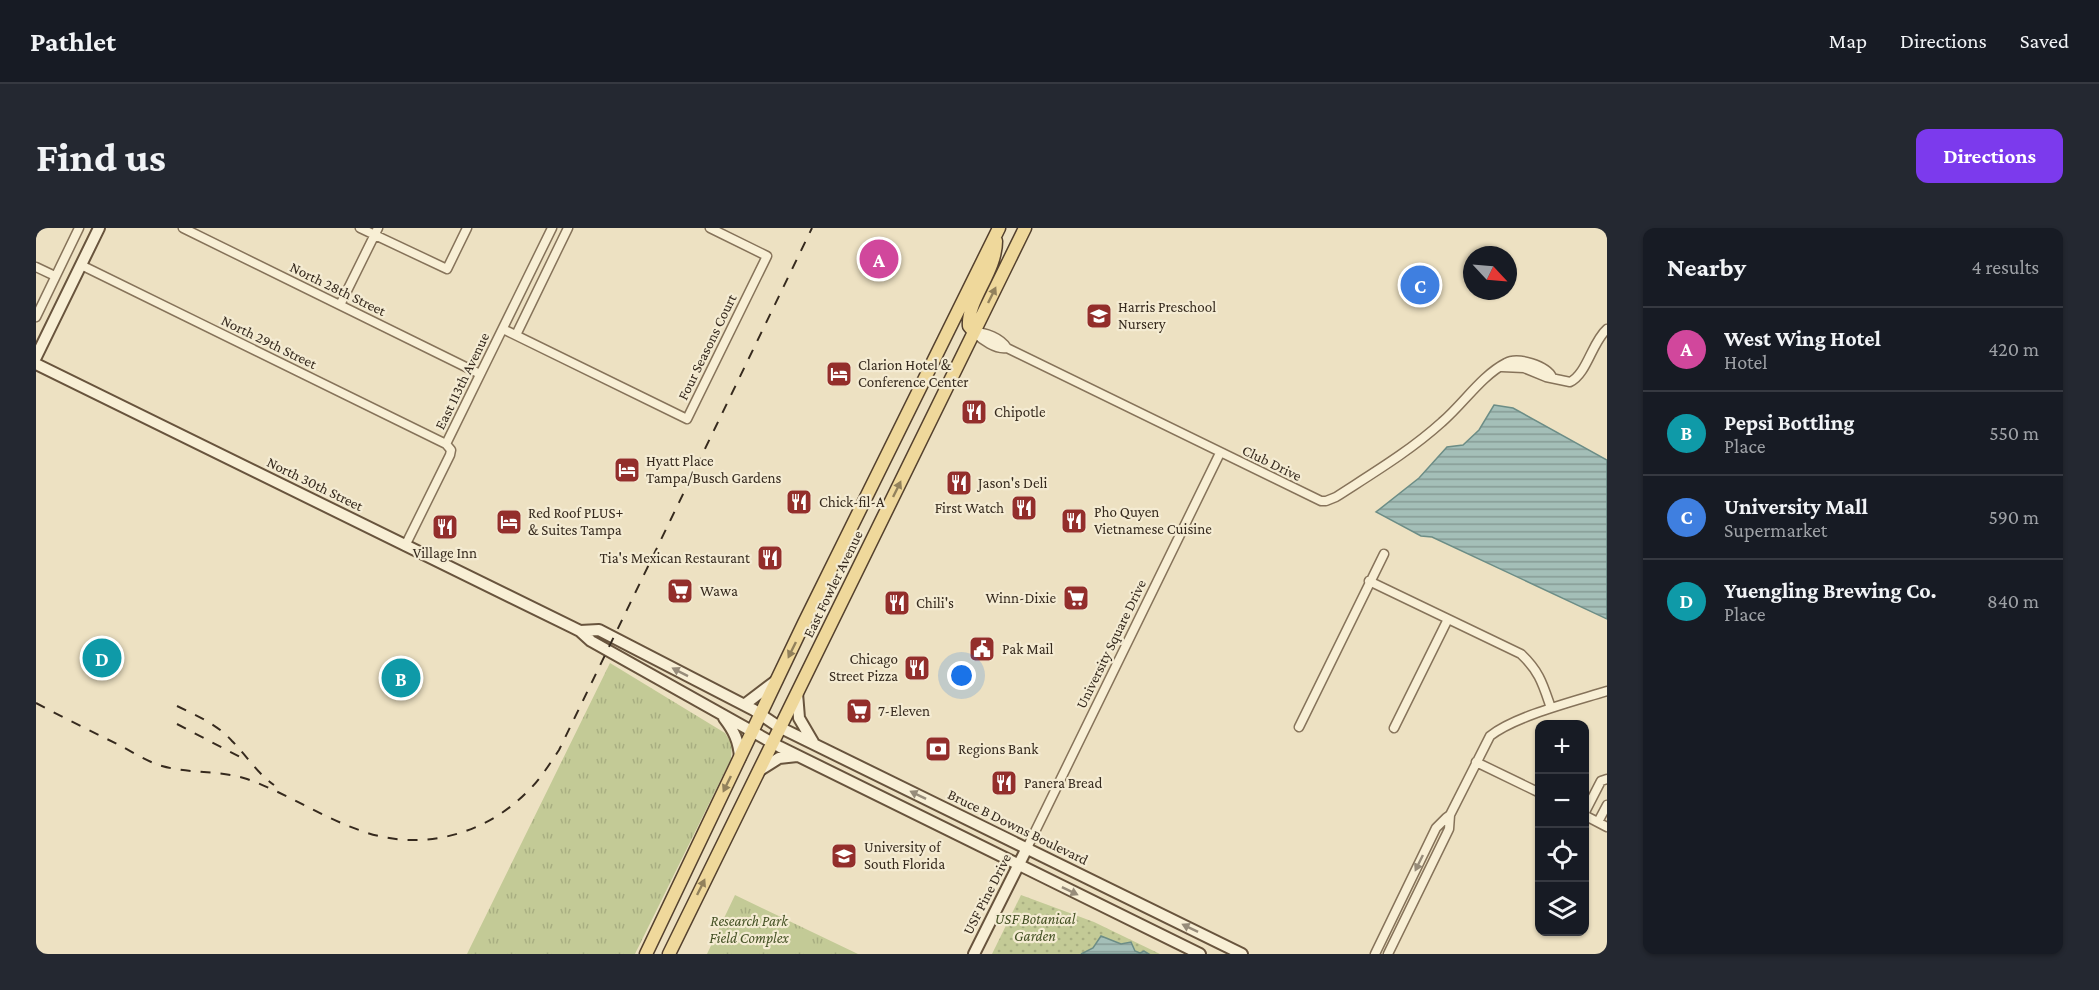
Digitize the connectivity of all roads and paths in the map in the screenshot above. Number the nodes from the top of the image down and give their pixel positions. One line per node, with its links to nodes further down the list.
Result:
1 (79, 228): 14 (street)
2 (183, 228): 15 (street, North 28th Street)
3 (360, 228): 10 (street)
4 (467, 228): 10 (street)
5 (552, 228): 17 (street, East 113th Avenue)
6 (568, 228): 20 (street)
7 (710, 228): 20 (street, Four Seasons Court)
8 (1025, 228): 19 (main road, East Fowler Avenue, one-way to 8)
9 (96, 229): 12 (main road)
10 (376, 231): 15 (street)
11 (997, 231): 19 (main road); 31 (main road, East Fowler Avenue, one-way to 31)
12 (81, 265): 21 (main road); 24 (street, North 29th Street)
13 (36, 267): 14 (street)
14 (55, 276): 16 (street)
15 (340, 305): 23 (street, North 28th Street)
16 (36, 317)
17 (502, 329): 20 (street, Four Seasons Court); 23 (street, East 113th Avenue)
18 (1607, 329): 25 (street, Club Drive)
19 (974, 332): 25 (street, Club Drive); 33 (main road, East Fowler Avenue, one-way to 19)
20 (516, 335)
21 (36, 357)
22 (36, 364): 26 (main road, North 30th Street)
23 (480, 374): 24 (street, East 113th Avenue)
24 (446, 444): 26 (street, East 113th Avenue)
25 (1220, 453): 56 (street, University Square Drive)
26 (405, 546): 30 (main road, North 30th Street)
27 (1384, 554): 28 (street)
28 (1369, 581): 29 (street); 39 (street)
29 (1448, 619): 35 (street); 40 (street)
30 (580, 631): 34 (main road, North 30th Street, one-way to 30); 37 (main road, North 30th Street)
31 (777, 680): 34 (main road); 36 (main road, East Fowler Avenue)
32 (1607, 691): 35 (street)
33 (796, 692): 38 (main road, East Fowler Avenue); 43 (main road)
34 (744, 705): 36 (main road, North 30th Street)
35 (1551, 708): 46 (street)
36 (761, 714): 38 (main road, North 30th Street); 41 (main road, East Fowler Avenue)
37 (722, 715): 41 (main road, North 30th Street); 45 (main road)
38 (779, 727): 42 (main road, East Fowler Avenue); 43 (main road, Bruce B Downs Boulevard)
39 (1299, 727)
40 (1394, 728)
41 (753, 732): 42 (main road); 45 (main road, East Fowler Avenue)
42 (772, 742): 44 (main road); 47 (main road, East Fowler Avenue)
43 (815, 744): 56 (main road, Bruce B Downs Boulevard, one-way to 43)
44 (801, 756): 47 (main road); 57 (main road)
45 (740, 758): 58 (main road, East Fowler Avenue, one-way to 58)
46 (1476, 762): 49 (street); 52 (street)
47 (756, 773): 59 (main road, East Fowler Avenue, one-way to 47)
48 (1607, 780): 50 (street)
49 (1535, 791)
50 (1589, 804)
51 (1607, 805): 54 (street)
52 (1450, 815): 63 (street, one-way to 63); 64 (street)
53 (1589, 817): 54 (street)
54 (1598, 822): 55 (street)
55 (1607, 827)
56 (1027, 848): 57 (main road, USF Pine Drive); 62 (main road, Bruce B Downs Boulevard, one-way to 56)
57 (1018, 865): 60 (main road, USF Pine Drive); 61 (main road, one-way to 61)
58 (646, 954)
59 (669, 954)
60 (974, 954)
61 (1200, 954)
62 (1242, 954)
63 (1375, 954)
64 (1388, 954)

